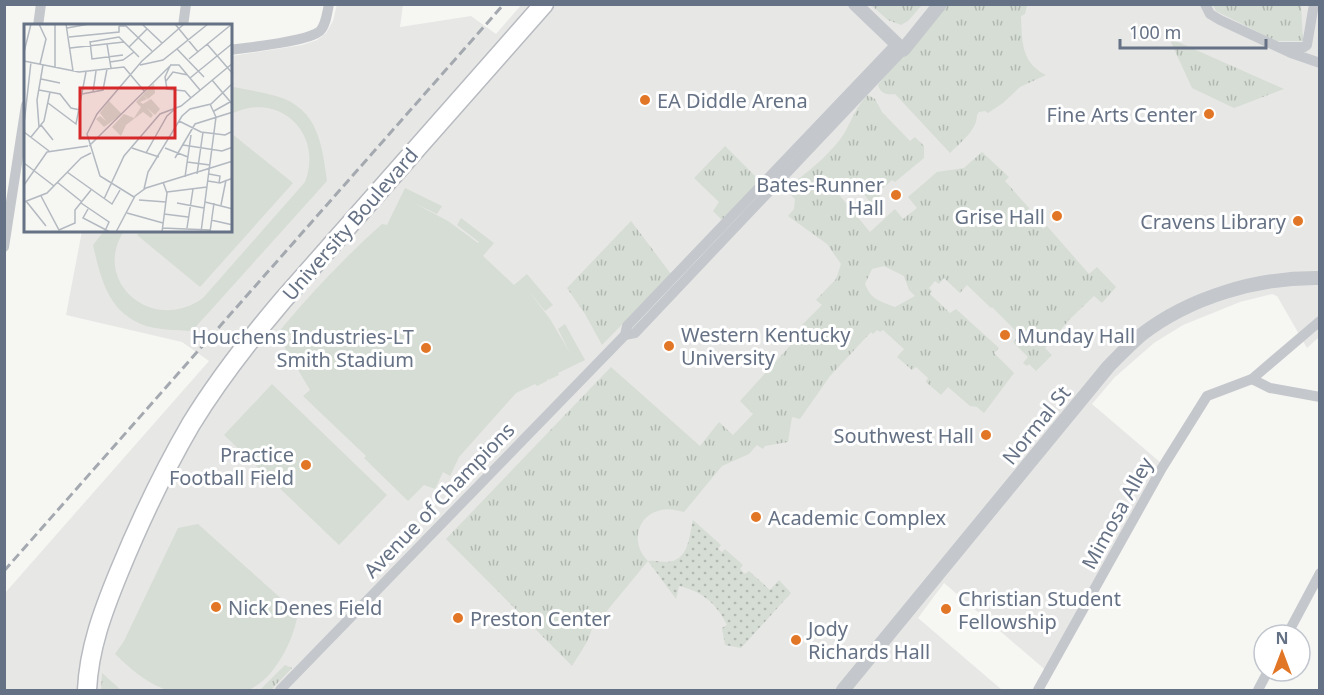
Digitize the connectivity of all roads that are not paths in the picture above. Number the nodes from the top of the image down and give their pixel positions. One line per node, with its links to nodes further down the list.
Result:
1 (41, 4): 10 (street)
2 (186, 4): 11 (street)
3 (329, 4): 14 (street)
4 (544, 4): 24 (main road, University Boulevard)
5 (855, 4): 12 (street)
6 (929, 4): 12 (street)
7 (940, 4): 12 (street)
8 (1204, 4): 13 (street)
9 (1314, 4): 13 (street)
10 (38, 24)
11 (183, 24)
12 (900, 47): 25 (street, Avenue of Champions)
13 (1278, 47): 15 (street)
14 (232, 50)
15 (1320, 63)
16 (24, 118): 17 (street)
17 (4, 247)
18 (1320, 278): 26 (street, Normal St)
19 (1320, 321): 20 (street, Mimosa Alley)
20 (1251, 380): 21 (street); 27 (street, Mimosa Alley)
21 (1320, 397)
22 (1320, 573): 23 (street)
23 (1293, 623)
24 (87, 690)
25 (280, 690)
26 (843, 690)
27 (1038, 690)

